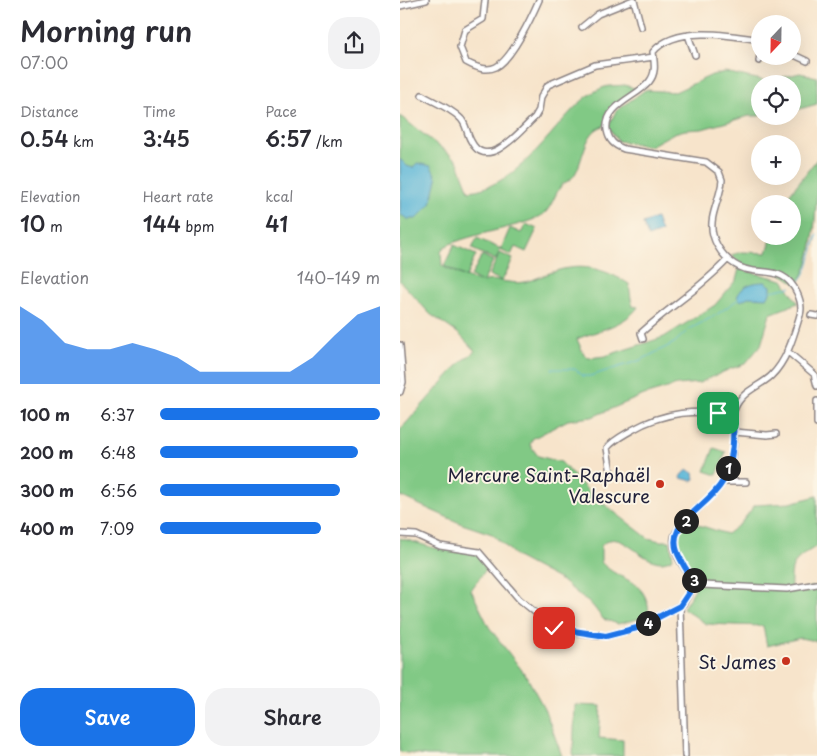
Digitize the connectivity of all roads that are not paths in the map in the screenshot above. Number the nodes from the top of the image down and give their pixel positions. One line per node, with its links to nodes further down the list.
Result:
1 (426, 0): 5 (street)
2 (486, 0): 3 (street)
3 (539, 0)
4 (633, 0): 6 (street); 7 (street)
5 (400, 6)
6 (582, 27)
7 (642, 27)
8 (688, 35): 9 (street); 10 (street); 11 (street)
9 (751, 39)
10 (653, 54): 14 (street); 15 (street)
11 (695, 55)
12 (801, 58): 13 (street)
13 (807, 61)
14 (422, 95)
15 (727, 260): 16 (street); 18 (street)
16 (643, 339)
17 (400, 345): 20 (street)
18 (787, 351): 19 (street); 22 (street)
19 (817, 386)
20 (400, 392)
21 (817, 401): 23 (street)
22 (733, 414): 24 (street); 26 (street)
23 (817, 423)
24 (734, 432): 25 (street); 27 (street)
25 (776, 434)
26 (611, 473)
27 (722, 482): 28 (street); 30 (street)
28 (746, 482)
29 (400, 534): 32 (street)
30 (696, 582): 31 (street); 32 (street)
31 (817, 584)
32 (680, 606): 33 (street)
33 (685, 756)

